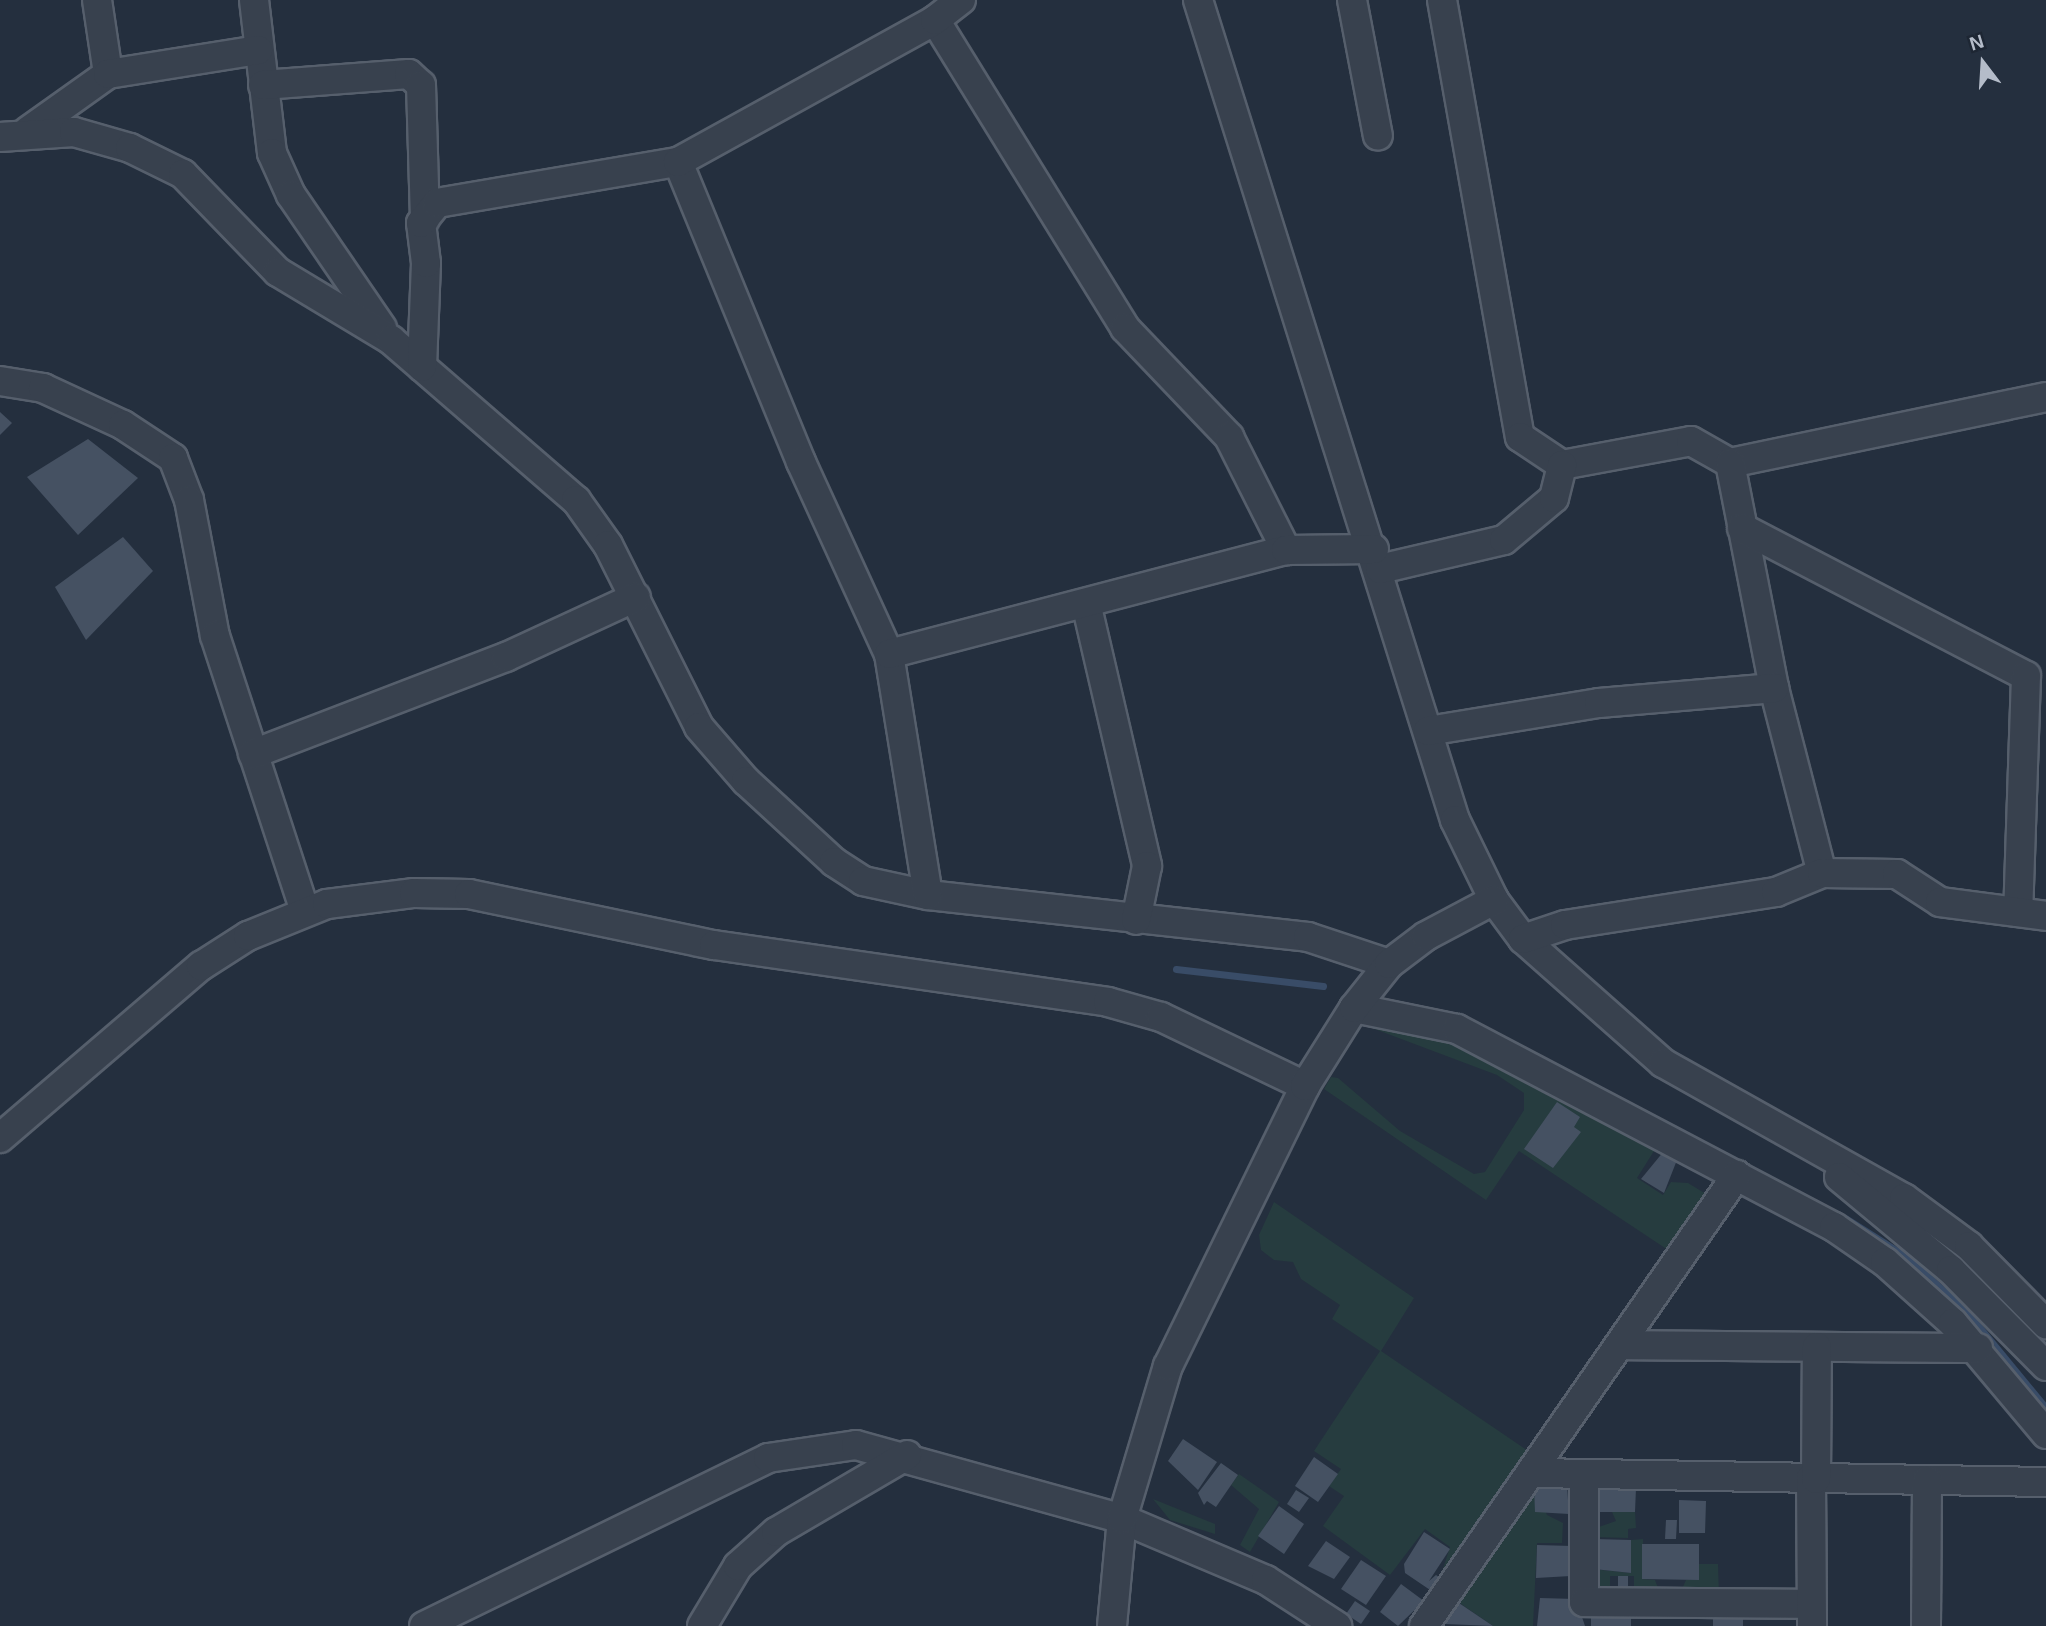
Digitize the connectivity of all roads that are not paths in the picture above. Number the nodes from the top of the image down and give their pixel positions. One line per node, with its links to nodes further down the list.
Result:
1 (97, 0): 9 (street)
2 (254, 0): 8 (street)
3 (961, 0): 7 (street)
4 (1198, 0): 24 (street)
5 (1352, 0): 12 (street)
6 (1442, 0): 21 (street)
7 (935, 20): 14 (street); 23 (street)
8 (258, 50): 9 (street); 10 (street)
9 (108, 74): 11 (street)
10 (263, 85): 15 (street); 16 (street)
11 (28, 131): 13 (street); 16 (street)
12 (1378, 136)
13 (0, 137)
14 (678, 162): 15 (street); 27 (street)
15 (425, 219): 17 (street)
16 (391, 340): 17 (street)
17 (422, 368): 25 (street)
18 (0, 381): 30 (street)
19 (2046, 397): 20 (street)
20 (1730, 463): 21 (street); 22 (street)
21 (1562, 465): 24 (street)
22 (1742, 528): 28 (street); 35 (street)
23 (1286, 550): 24 (street); 26 (street)
24 (1377, 559): 29 (street)
25 (636, 597): 30 (street); 32 (street)
26 (1086, 603): 27 (street); 37 (street)
27 (889, 654): 32 (street)
28 (1774, 688): 29 (street); 31 (street)
29 (1428, 730): 33 (street)
30 (253, 754): 34 (street)
31 (1822, 873): 35 (street); 38 (street)
32 (929, 895): 37 (street)
33 (1494, 900): 38 (street); 39 (street)
34 (305, 911): 41 (street); 42 (street)
35 (2018, 912): 36 (street)
36 (2046, 916)
37 (1136, 920): 39 (street)
38 (1523, 939): 43 (street)
39 (1390, 964): 40 (street)
40 (1354, 1008): 41 (street); 44 (street)
41 (1305, 1086): 57 (street)
42 (0, 1138)
43 (1824, 1154): 45 (street); 49 (street)
44 (1737, 1175): 46 (street); 48 (street)
45 (2046, 1324)
46 (1621, 1345): 47 (street); 52 (street)
47 (1817, 1347): 48 (street); 54 (street)
48 (1978, 1348): 50 (street)
49 (2046, 1366)
50 (2046, 1434)
51 (907, 1455): 57 (street); 59 (street); 60 (street)
52 (1535, 1473): 53 (street); 63 (street)
53 (1584, 1475): 54 (street); 58 (street)
54 (1814, 1478): 55 (street); 58 (street)
55 (1927, 1480): 56 (street); 64 (street)
56 (2046, 1482)
57 (1122, 1519): 61 (street); 62 (street)
58 (1812, 1615)
59 (424, 1626)
60 (702, 1626)
61 (1112, 1626)
62 (1337, 1626)
63 (1424, 1626)
64 (1926, 1626)

